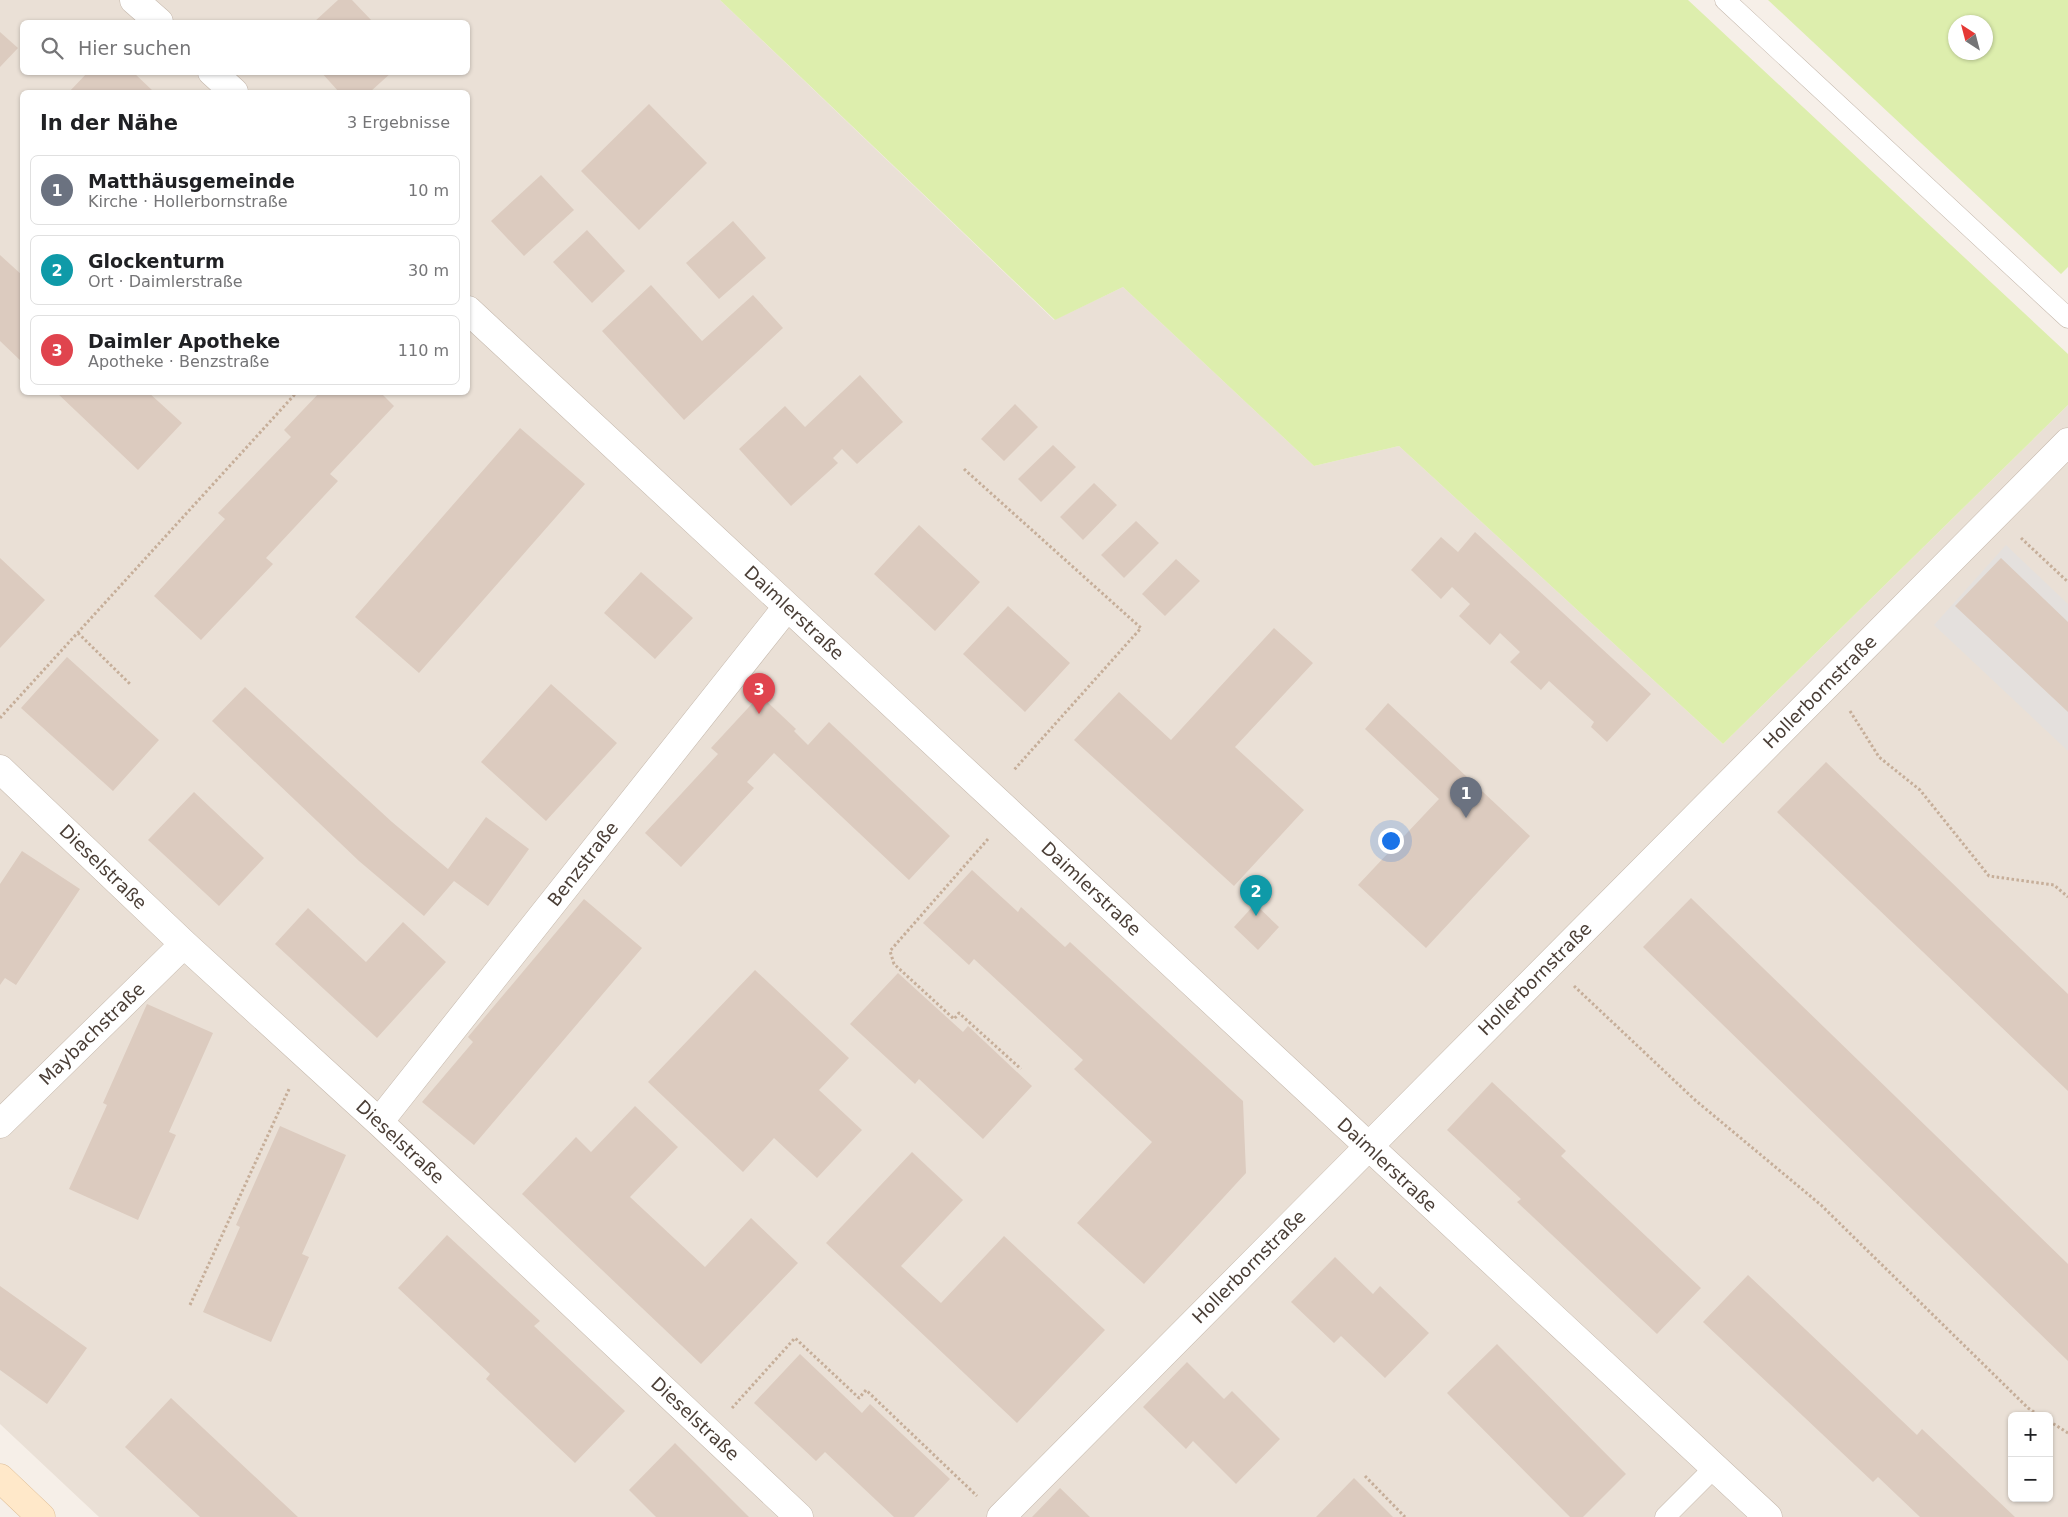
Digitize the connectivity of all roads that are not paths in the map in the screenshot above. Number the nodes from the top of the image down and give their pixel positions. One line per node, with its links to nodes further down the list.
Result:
1 (134, 0): 3 (street)
2 (1725, 0): 7 (lane)
3 (157, 20)
4 (215, 75): 5 (street)
5 (232, 90)
6 (470, 312): 9 (street, Daimlerstraße)
7 (2068, 318)
8 (2068, 442): 14 (street, Hollerbornstraße)
9 (787, 607): 12 (street, Benzstraße); 14 (street, Daimlerstraße)
10 (0, 768): 11 (street, Dieselstraße)
11 (184, 944): 12 (street, Dieselstraße); 13 (street, Maybachstraße)
12 (378, 1122): 18 (street, Dieselstraße)
13 (0, 1124)
14 (1368, 1147): 15 (street, Daimlerstraße); 19 (street, Hollerbornstraße)
15 (1714, 1468): 20 (lane); 21 (street, Daimlerstraße)
16 (0, 1478): 17 (street)
17 (41, 1517)
18 (799, 1517)
19 (1001, 1517)
20 (1665, 1517)
21 (1768, 1517)

